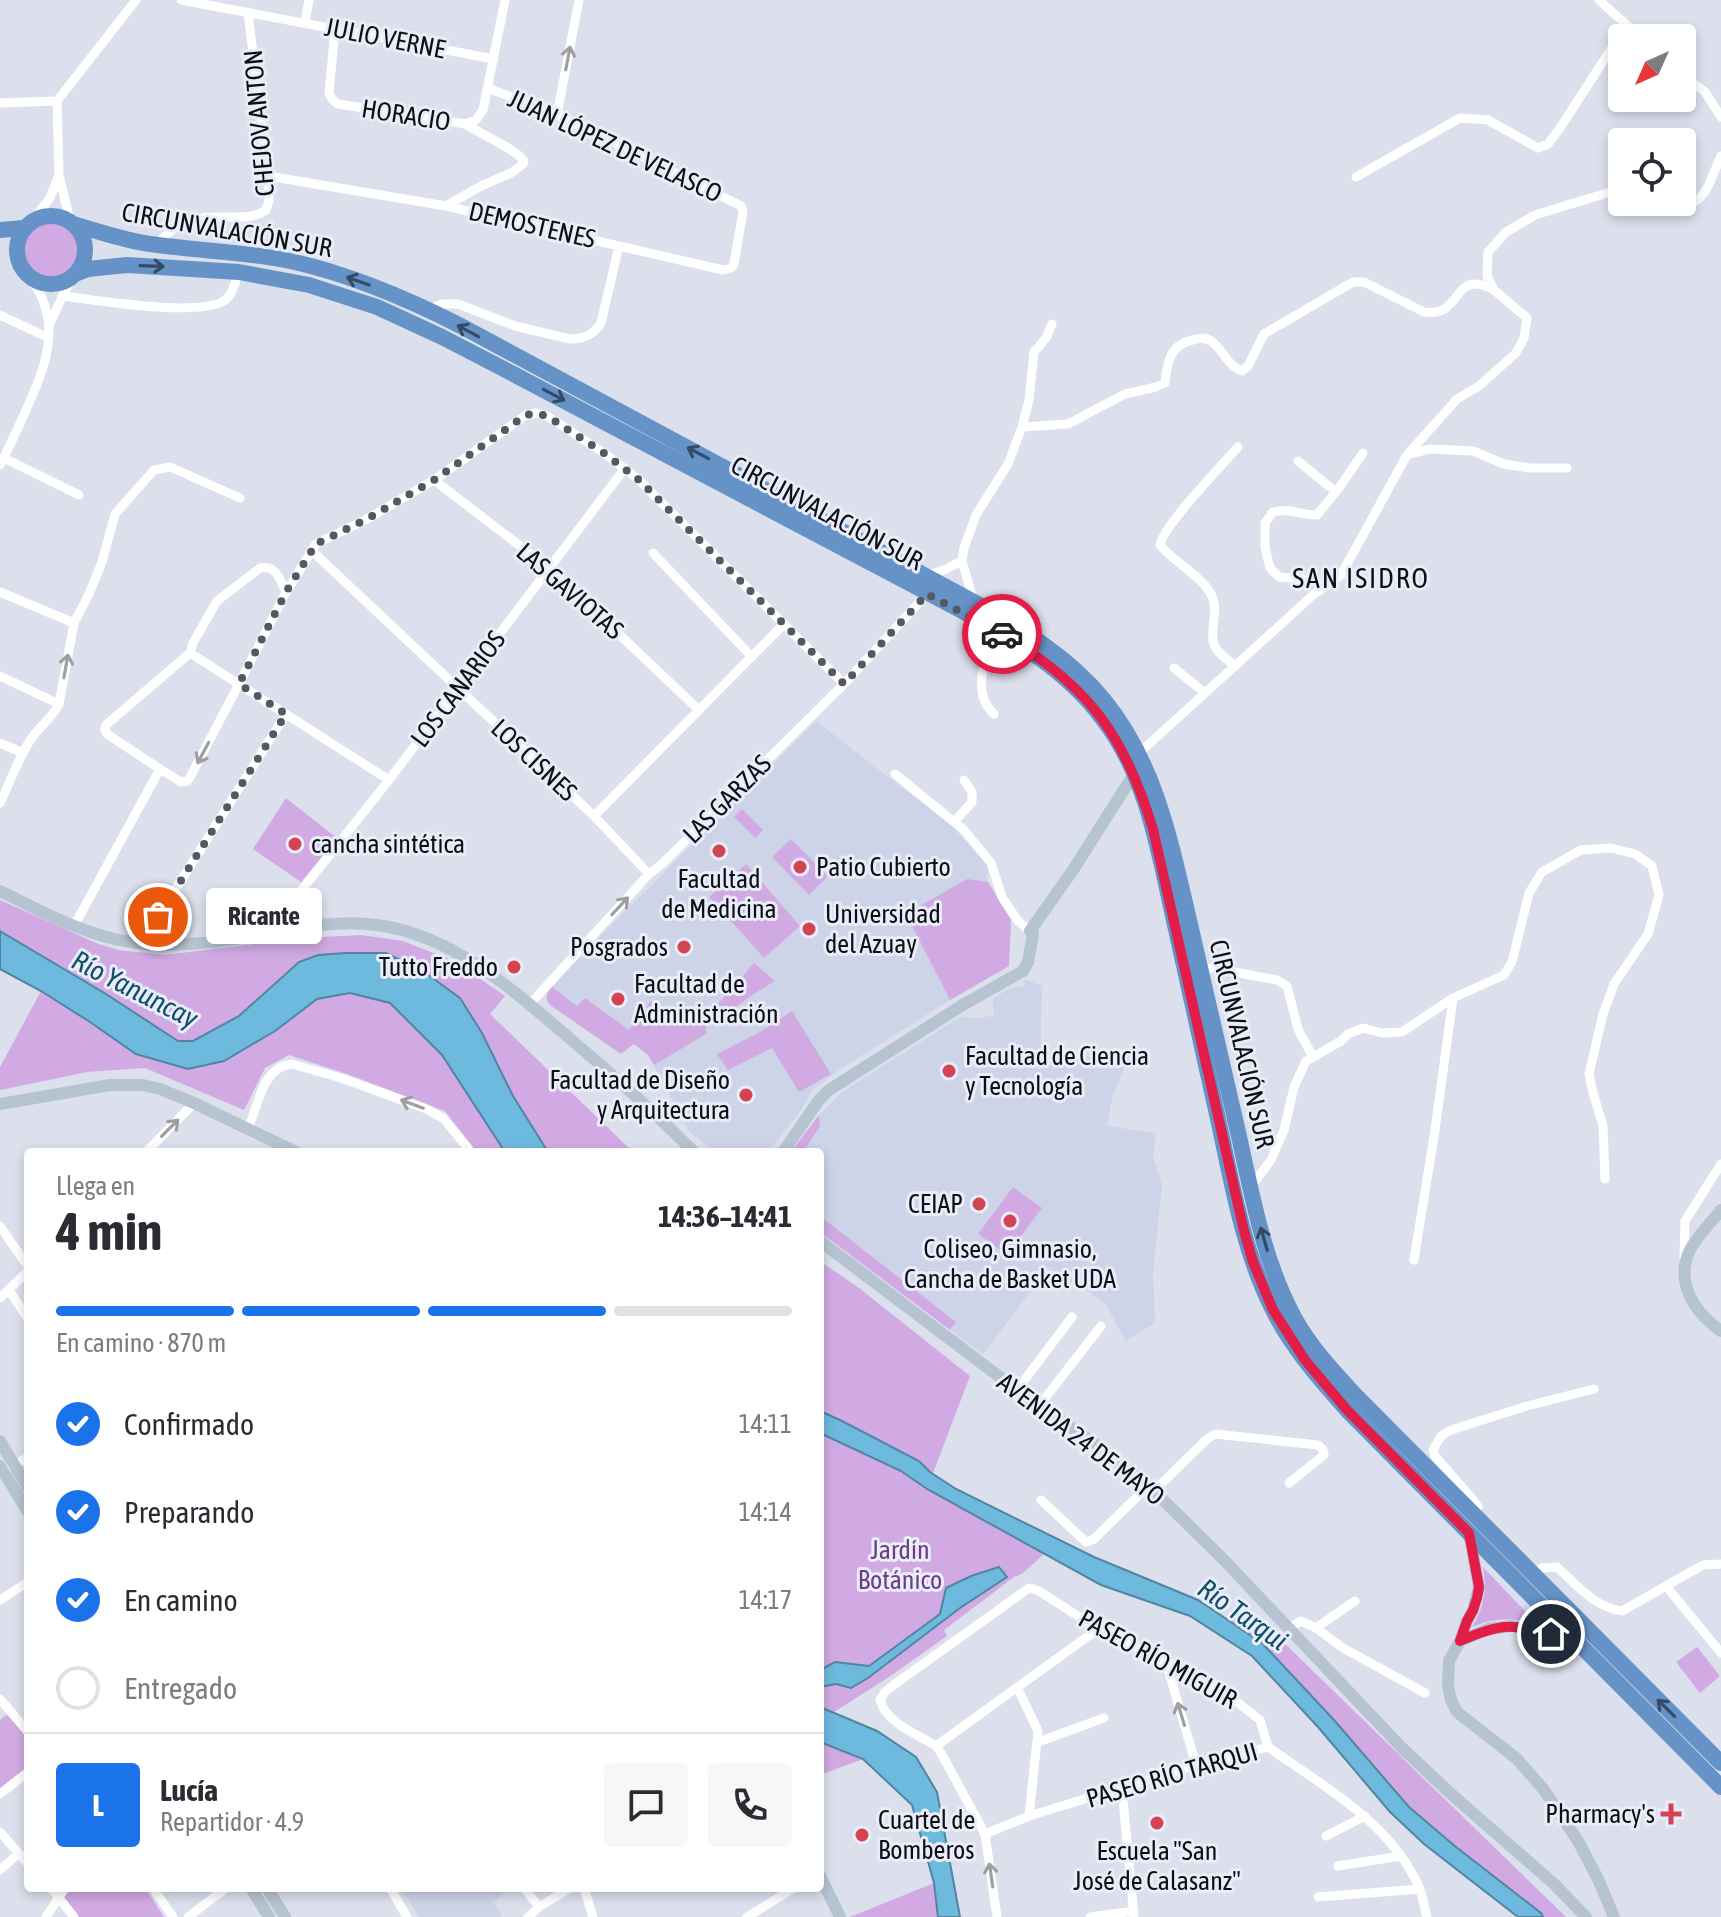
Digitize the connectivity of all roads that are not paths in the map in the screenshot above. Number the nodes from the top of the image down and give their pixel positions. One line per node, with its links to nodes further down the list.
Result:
1 (136, 0): 15 (street)
2 (181, 0): 7 (street, JULIO VERNE)
3 (309, 0): 8 (street)
4 (505, 0): 12 (street, HORACIO)
5 (578, 0): 17 (street, one-way to 5)
6 (1599, 0): 9 (street)
7 (248, 12): 8 (street, JULIO VERNE); 22 (street, CHEJOV ANTON)
8 (305, 22): 10 (street, JULIO VERNE)
9 (1624, 24)
10 (335, 29): 12 (street, JULIO VERNE); 19 (street, HORACIO)
11 (1608, 54): 23 (street)
12 (494, 59): 14 (street, HORACIO)
13 (1696, 85): 18 (street)
14 (488, 88): 17 (street, JUAN LÓPEZ DE VELASCO); 19 (street, HORACIO)
15 (57, 101): 16 (street); 21 (street)
16 (0, 103)
17 (557, 115): 27 (street, JUAN LÓPEZ DE VELASCO)
18 (1721, 117)
19 (465, 124): 26 (street)
20 (1721, 156): 25 (street)
21 (59, 175): 28 (street); 29 (street)
22 (268, 176): 26 (street, DEMOSTENES); 31 (street, CHEJOV ANTON)
23 (1356, 177)
24 (1608, 193): 37 (street)
25 (1696, 202)
26 (446, 206): 32 (street, DEMOSTENES)
27 (741, 206): 32 (street, DEMOSTENES)
28 (72, 223): 29 (highway); 31 (highway, CIRCUNVALACIÓN SUR); 36 (highway)
29 (28, 225): 30 (highway); 34 (highway)
30 (0, 230)
31 (157, 245): 39 (highway, CIRCUNVALACIÓN SUR, one-way to 31)
32 (619, 246): 39 (street)
33 (0, 257): 34 (highway)
34 (23, 270): 36 (highway); 42 (street)
35 (239, 272): 36 (highway, CIRCUNVALACIÓN SUR, one-way to 35); 38 (street); 64 (highway, CIRCUNVALACIÓN SUR, one-way to 64)
36 (74, 275): 38 (street)
37 (1494, 290): 44 (street); 47 (street)
38 (62, 296): 42 (street)
39 (430, 310): 60 (highway, CIRCUNVALACIÓN SUR, one-way to 39)
40 (0, 315): 43 (street)
41 (1052, 324): 44 (street)
42 (49, 325): 43 (street)
43 (49, 338): 48 (street)
44 (1022, 427): 58 (street)
45 (1238, 447): 71 (street)
46 (1363, 453): 53 (street)
47 (1407, 455): 51 (street); 61 (street)
48 (2, 461): 54 (street)
49 (1298, 461): 53 (street)
50 (625, 468): 52 (street); 59 (street, LOS CANARIOS); 67 (street)
51 (1567, 468)
52 (434, 480): 56 (street); 59 (street, LAS GAVIOTAS)
53 (1336, 492): 61 (street)
54 (79, 495)
55 (240, 498): 66 (street)
56 (311, 550): 63 (street); 76 (street, LOS CISNES)
57 (653, 553): 70 (street)
58 (962, 561): 60 (street); 65 (street)
59 (550, 569): 76 (street, LOS CANARIOS); 79 (street, LAS GAVIOTAS)
60 (925, 576): 65 (highway, CIRCUNVALACIÓN SUR)
61 (1327, 585): 71 (street)
62 (0, 592): 66 (street)
63 (286, 592): 69 (street); 74 (street)
64 (927, 594): 68 (highway, CIRCUNVALACIÓN SUR); 75 (street, LAS GARZAS)
65 (974, 602): 84 (highway, CIRCUNVALACIÓN SUR)
66 (74, 623): 78 (street, one-way to 66)
67 (784, 624): 70 (street); 75 (street)
68 (994, 629): 81 (street); 87 (highway, CIRCUNVALACIÓN SUR)
69 (190, 653): 74 (street); 85 (street)
70 (752, 657): 79 (street)
71 (1235, 666): 77 (street)
72 (1174, 668): 77 (street)
73 (0, 676): 78 (street)
74 (239, 684): 80 (street); 85 (street, one-way to 85)
75 (844, 684): 94 (street, LAS GARZAS)
76 (457, 688): 88 (street, LOS CANARIOS); 92 (street, LOS CISNES)
77 (1205, 693): 84 (street)
78 (59, 704): 83 (street)
79 (699, 710): 92 (street)
80 (286, 714): 88 (street); 101 (street)
81 (994, 714)
82 (0, 743): 83 (street)
83 (23, 753): 90 (street)
84 (1139, 753): 102 (highway, CIRCUNVALACIÓN SUR)
85 (160, 769): 97 (street)
86 (895, 774): 93 (street)
87 (1134, 774): 99 (main road); 141 (highway, CIRCUNVALACIÓN SUR)
88 (389, 780): 96 (street, LOS CANARIOS)
89 (964, 780): 93 (street)
90 (2, 792): 91 (street)
91 (0, 803)
92 (594, 816): 94 (street, LOS CISNES)
93 (954, 822): 99 (street)
94 (649, 874): 104 (street, LAS GARZAS, one-way to 94)
95 (0, 891): 97 (main road)
96 (288, 908): 98 (street); 100 (street, LOS CANARIOS)
97 (74, 926): 101 (main road)
98 (289, 930): 100 (main road); 104 (main road)
99 (1030, 931): 113 (main road)
100 (262, 934): 101 (main road)
101 (141, 944)
102 (1200, 968): 105 (street); 116 (highway, CIRCUNVALACIÓN SUR)
103 (1453, 998): 105 (street); 115 (street); 120 (street)
104 (529, 1005): 112 (main road)
105 (1313, 1057): 116 (street)
106 (194, 1103): 107 (main road); 108 (main road); 109 (street, one-way to 106)
107 (0, 1104)
108 (248, 1129): 110 (main road); 111 (street, one-way to 108)
109 (150, 1148)
110 (288, 1148)
111 (468, 1148)
112 (690, 1148)
113 (786, 1148)
114 (1721, 1164): 122 (street)
115 (1605, 1179)
116 (1250, 1188): 140 (highway, CIRCUNVALACIÓN SUR, one-way to 116)
117 (1721, 1210): 122 (main road)
118 (0, 1226): 121 (street)
119 (824, 1245): 130 (main road, AVENIDA 24 DE MAYO)
120 (1414, 1260)
121 (24, 1263)
122 (1684, 1269): 128 (main road)
123 (24, 1273): 124 (street)
124 (3, 1293): 125 (street)
125 (24, 1315)
126 (1072, 1317): 130 (street)
127 (1101, 1326): 131 (street)
128 (1721, 1331)
129 (1594, 1389): 140 (street)
130 (1017, 1390): 131 (main road, AVENIDA 24 DE MAYO)
131 (1039, 1406): 137 (main road, AVENIDA 24 DE MAYO)
132 (0, 1441): 134 (main road)
133 (24, 1459): 134 (street)
134 (5, 1470): 136 (main road); 139 (main road)
135 (1289, 1483): 137 (street)
136 (24, 1485)
137 (1151, 1489): 138 (street); 148 (main road, AVENIDA 24 DE MAYO)
138 (1041, 1500)
139 (24, 1505)
140 (1474, 1515): 143 (highway, CIRCUNVALACIÓN SUR)
141 (1469, 1533): 151 (highway, CIRCUNVALACIÓN SUR); 152 (main road)
142 (1721, 1564): 145 (street)
143 (1533, 1575): 145 (street); 165 (highway, CIRCUNVALACIÓN SUR, one-way to 143)
144 (24, 1585): 146 (street)
145 (1666, 1586): 153 (street)
146 (0, 1600)
147 (1355, 1601): 149 (street)
148 (1289, 1628): 149 (street); 211 (main road, AVENIDA 24 DE MAYO)
149 (1316, 1628): 156 (street)
150 (1098, 1629): 154 (street, PASEO RÍO MIGUIR); 155 (street); 163 (street, PASEO RÍO MIGUIR)
151 (1575, 1640): 152 (main road); 168 (highway, CIRCUNVALACIÓN SUR)
152 (1460, 1641): 196 (main road)
153 (1721, 1653)
154 (1166, 1662): 164 (street, PASEO RÍO MIGUIR); 166 (street, one-way to 154)
155 (1017, 1687): 162 (street); 163 (street)
156 (1425, 1693)
157 (0, 1699): 158 (street)
158 (9, 1710): 159 (street); 161 (street)
159 (0, 1718)
160 (1104, 1718): 162 (street)
161 (24, 1727)
162 (1038, 1742): 171 (street)
163 (936, 1746): 174 (street)
164 (1268, 1747): 166 (street, PASEO RÍO TARQUI); 172 (street, PASEO RÍO TARQUI)
165 (1721, 1763)
166 (1196, 1765): 169 (street, PASEO RÍO TARQUI)
167 (24, 1775): 170 (street)
168 (1721, 1787)
169 (1122, 1789): 171 (street, PASEO RÍO TARQUI); 195 (street)
170 (0, 1794)
171 (1029, 1816): 174 (street, PASEO RÍO TARQUI)
172 (1365, 1816): 175 (street); 177 (street, PASEO RÍO TARQUI)
173 (0, 1832): 176 (street)
174 (985, 1834): 208 (street, one-way to 174)
175 (1326, 1836)
176 (18, 1854): 178 (street); 180 (street)
177 (1401, 1856): 179 (street); 182 (street, PASEO RÍO TARQUI)
178 (24, 1860)
179 (1338, 1866)
180 (0, 1870)
181 (824, 1884): 207 (main road)
182 (1420, 1889): 193 (street); 210 (street, PASEO RÍO TARQUI)
183 (62, 1892): 197 (street); 198 (street)
184 (156, 1892): 199 (street)
185 (221, 1892): 200 (street)
186 (253, 1892): 201 (main road)
187 (269, 1892): 202 (main road)
188 (392, 1892): 203 (street)
189 (527, 1892): 194 (street)
190 (563, 1892): 194 (street)
191 (585, 1892): 205 (street)
192 (788, 1892): 206 (street)
193 (1318, 1897)
194 (539, 1907): 204 (street)
195 (1134, 1914): 209 (street)
196 (1611, 1914)
197 (46, 1917)
198 (74, 1917)
199 (173, 1917)
200 (188, 1917)
201 (269, 1917)
202 (285, 1917)
203 (407, 1917)
204 (528, 1917)
205 (593, 1917)
206 (747, 1917)
207 (840, 1917)
208 (997, 1917)
209 (1090, 1917)
210 (1427, 1917)
211 (1586, 1917)

